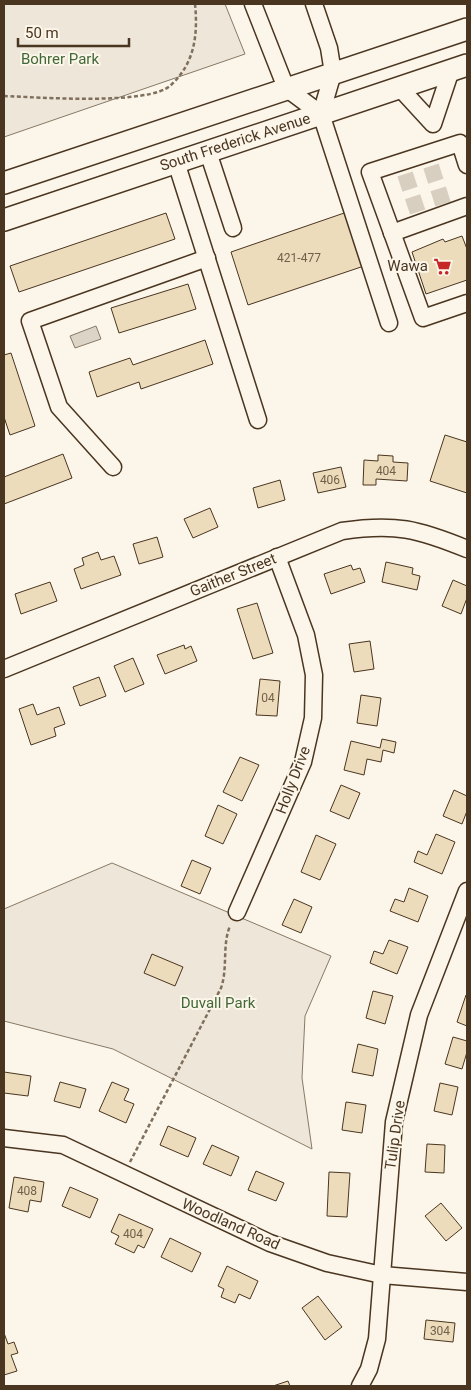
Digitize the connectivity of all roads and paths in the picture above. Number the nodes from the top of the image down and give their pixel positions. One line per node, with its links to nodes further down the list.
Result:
1 (195, 4): 9 (path)
2 (253, 4): 8 (street)
3 (314, 4): 6 (street)
4 (467, 28): 6 (main road)
5 (459, 68): 7 (main road, South Frederick Avenue); 11 (street)
6 (333, 73): 8 (main road); 10 (street)
7 (399, 87): 10 (main road, South Frederick Avenue); 11 (street)
8 (286, 88): 10 (street); 18 (main road)
9 (4, 96)
10 (321, 114): 12 (main road, South Frederick Avenue); 17 (street)
11 (433, 124): 13 (street)
12 (208, 152): 14 (main road, South Frederick Avenue); 21 (street)
13 (433, 156): 15 (street); 16 (street)
14 (176, 162): 20 (main road, South Frederick Avenue); 23 (street)
15 (467, 166)
16 (370, 172): 17 (street); 22 (street)
17 (343, 180): 25 (street)
18 (4, 183)
19 (467, 206): 22 (street)
20 (4, 220)
21 (233, 228)
22 (392, 233): 24 (street)
23 (207, 258): 26 (street); 27 (street)
24 (467, 303)
25 (389, 323)
26 (258, 420)
27 (113, 467)
28 (467, 549): 29 (street, Gaither Street)
29 (277, 557): 30 (street, Gaither Street); 32 (street, Holly Drive)
30 (4, 669)
31 (467, 891): 35 (street, Tulip Drive)
32 (237, 912): 34 (path)
33 (4, 1138): 34 (street, Woodland Road)
34 (124, 1174): 35 (street, Woodland Road)
35 (382, 1275): 36 (street, Woodland Road); 37 (street, Tulip Drive)
36 (467, 1282)
37 (360, 1386)

